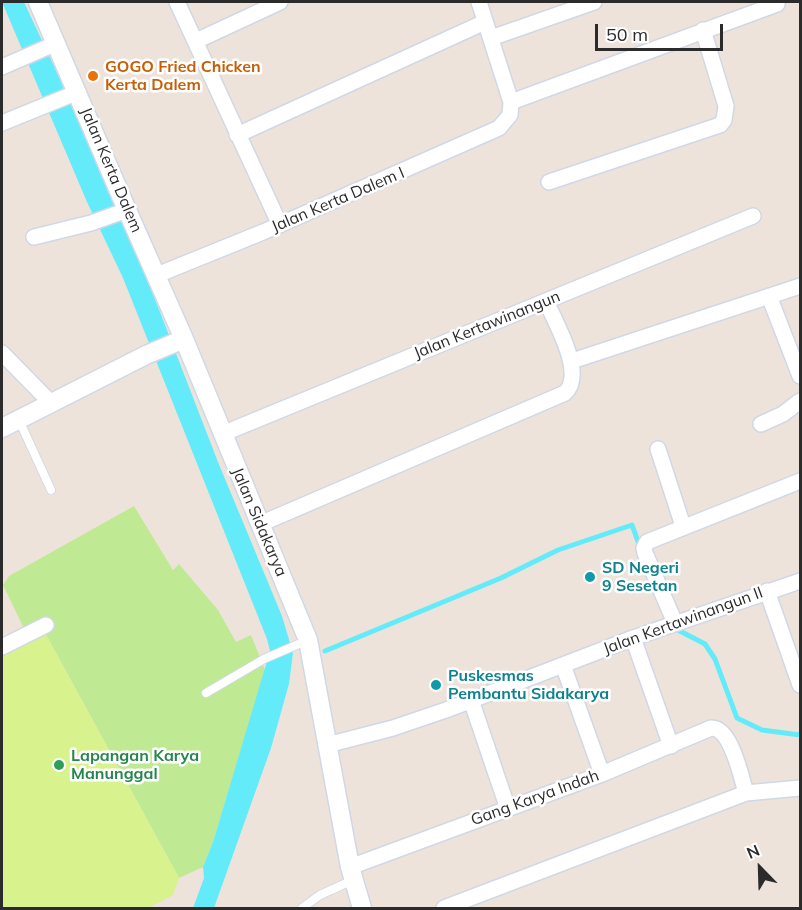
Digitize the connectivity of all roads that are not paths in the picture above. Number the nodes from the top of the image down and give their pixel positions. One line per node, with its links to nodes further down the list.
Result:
1 (38, 2): 11 (street, Jalan Kerta Dalem)
2 (177, 2): 10 (street)
3 (280, 2): 10 (street)
4 (479, 2): 7 (street)
5 (594, 2): 9 (street)
6 (777, 4): 8 (street)
7 (485, 22): 9 (street); 16 (street)
8 (703, 30): 14 (street); 17 (street)
9 (491, 38): 14 (street)
10 (196, 42): 16 (street)
11 (52, 45): 12 (street); 13 (street, Jalan Kerta Dalem)
12 (9, 64)
13 (75, 93): 15 (street); 18 (street, Jalan Kerta Dalem)
14 (511, 108): 20 (street, Jalan Kerta Dalem I)
15 (2, 123)
16 (237, 135): 20 (street)
17 (549, 182)
18 (124, 211): 21 (street); 22 (street, Jalan Kerta Dalem)
19 (753, 216): 25 (street, Jalan Kertawinangun)
20 (280, 225): 22 (street, Jalan Kerta Dalem I)
21 (34, 237)
22 (157, 275): 26 (street, Jalan Kerta Dalem)
23 (801, 286): 24 (street)
24 (769, 296): 28 (street); 29 (street)
25 (546, 300): 28 (street); 35 (street, Jalan Kertawinangun)
26 (179, 340): 31 (street); 35 (street, Jalan Sidakarya)
27 (2, 353): 31 (street)
28 (572, 361): 39 (street)
29 (801, 376)
30 (801, 401): 33 (street)
31 (51, 403): 32 (street)
32 (19, 420): 34 (street); 38 (lane)
33 (762, 424)
34 (2, 428)
35 (222, 434): 39 (street, Jalan Sidakarya)
36 (658, 449): 40 (street)
37 (801, 481): 40 (street)
38 (51, 490)
39 (260, 524): 46 (street, Jalan Sidakarya)
40 (683, 526): 43 (street)
41 (801, 581): 42 (street, Jalan Kertawinangun II)
42 (767, 591): 43 (street, Jalan Kertawinangun II); 49 (street)
43 (675, 623): 45 (street, Jalan Kertawinangun II)
44 (46, 625): 47 (street)
45 (633, 638): 48 (street, Jalan Kertawinangun II); 53 (street)
46 (302, 642): 50 (lane); 52 (street, Jalan Sidakarya)
47 (2, 647)
48 (563, 664): 51 (street, Jalan Kertawinangun II); 54 (street)
49 (801, 686)
50 (206, 693)
51 (471, 700): 52 (street, Jalan Kertawinangun II); 57 (street)
52 (327, 745): 58 (street, Jalan Sidakarya)
53 (671, 746): 54 (street, Gang Karya Indah); 56 (street, Gang Karya Indah)
54 (602, 774): 57 (street, Gang Karya Indah)
55 (801, 788): 56 (street)
56 (746, 793): 61 (street)
57 (508, 809): 58 (street, Gang Karya Indah)
58 (352, 873): 59 (lane); 60 (street, Jalan Sidakarya)
59 (302, 909)
60 (362, 909)
61 (444, 909)

